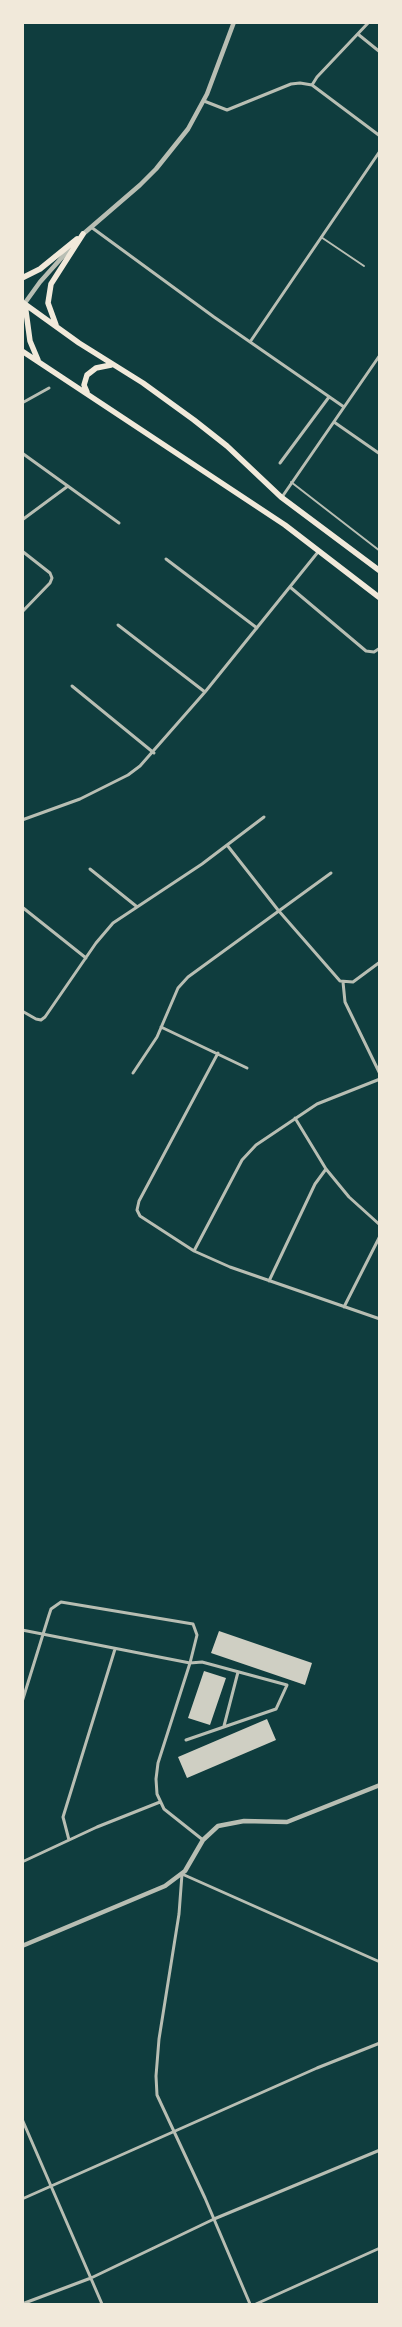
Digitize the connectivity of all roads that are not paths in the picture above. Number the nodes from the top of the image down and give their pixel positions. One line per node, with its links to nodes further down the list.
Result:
1 (234, 22): 6 (street)
2 (368, 22): 3 (street)
3 (359, 34): 4 (street); 5 (street)
4 (380, 52)
5 (312, 85): 6 (street); 7 (street)
6 (204, 101): 9 (street)
7 (380, 136)
8 (380, 152): 11 (street)
9 (90, 227): 10 (street); 16 (street)
10 (83, 234): 13 (highway); 14 (street); 15 (highway)
11 (322, 236): 12 (lane); 16 (street)
12 (364, 266)
13 (22, 278)
14 (23, 304): 15 (highway); 20 (highway)
15 (58, 328): 21 (highway)
16 (250, 342): 24 (street)
17 (22, 351): 20 (highway)
18 (379, 356): 26 (street)
19 (22, 357): 20 (highway)
20 (38, 360): 23 (highway)
21 (112, 365): 23 (highway); 33 (highway)
22 (49, 388): 25 (street)
23 (88, 394): 37 (highway)
24 (329, 397): 26 (street); 30 (street)
25 (22, 403)
26 (344, 407): 27 (street)
27 (334, 422): 29 (street); 31 (street)
28 (22, 453): 32 (street)
29 (380, 454)
30 (280, 463)
31 (291, 482): 33 (street); 38 (lane)
32 (68, 486): 34 (street); 35 (street)
33 (281, 497): 40 (highway)
34 (22, 520)
35 (119, 523)
36 (22, 551): 43 (street)
37 (318, 551): 41 (street); 42 (highway)
38 (380, 551)
39 (166, 559): 45 (street)
40 (380, 571)
41 (290, 587): 45 (street); 46 (street)
42 (380, 598)
43 (22, 612)
44 (118, 625): 48 (street)
45 (257, 628): 48 (street)
46 (380, 648)
47 (72, 686): 49 (street)
48 (205, 692): 49 (street)
49 (154, 752): 51 (street)
50 (264, 817): 52 (street)
51 (22, 820)
52 (227, 845): 55 (street); 57 (street)
53 (90, 869): 55 (street)
54 (331, 873): 57 (street)
55 (136, 906): 58 (street)
56 (22, 908): 58 (street)
57 (278, 910): 60 (street); 62 (street)
58 (86, 958): 61 (street)
59 (380, 962): 60 (street)
60 (343, 982): 66 (street)
61 (22, 1011)
62 (161, 1027): 63 (street); 65 (street)
63 (218, 1053): 64 (street); 72 (street)
64 (248, 1068)
65 (133, 1073)
66 (380, 1074)
67 (380, 1079): 68 (street)
68 (295, 1118): 69 (street); 72 (street)
69 (326, 1170): 70 (street); 73 (street)
70 (380, 1225)
71 (380, 1236): 74 (street)
72 (194, 1251): 73 (street)
73 (269, 1282): 74 (street)
74 (344, 1307): 75 (street)
75 (380, 1319)
76 (22, 1630): 77 (street)
77 (43, 1634): 78 (street); 79 (street); 81 (street)
78 (115, 1649): 79 (street); 86 (street)
79 (190, 1663): 80 (street); 85 (street)
80 (238, 1672): 82 (street); 82 (street)
81 (22, 1702)
82 (224, 1726): 83 (street)
83 (186, 1740)
84 (380, 1785): 87 (street)
85 (160, 1802): 86 (street); 87 (street)
86 (69, 1840): 88 (street)
87 (203, 1840): 89 (street)
88 (22, 1862)
89 (182, 1874): 90 (street); 91 (street); 94 (street)
90 (22, 1946)
91 (380, 1962)
92 (380, 2043): 94 (street)
93 (22, 2119): 96 (street)
94 (174, 2131): 96 (street); 98 (street)
95 (380, 2150): 98 (street)
96 (51, 2187): 97 (street); 100 (street)
97 (22, 2199)
98 (214, 2219): 100 (street); 103 (street)
99 (380, 2248): 104 (street)
100 (91, 2278): 101 (street); 102 (street)
101 (22, 2304)
102 (102, 2304)
103 (250, 2304)
104 (256, 2304)

